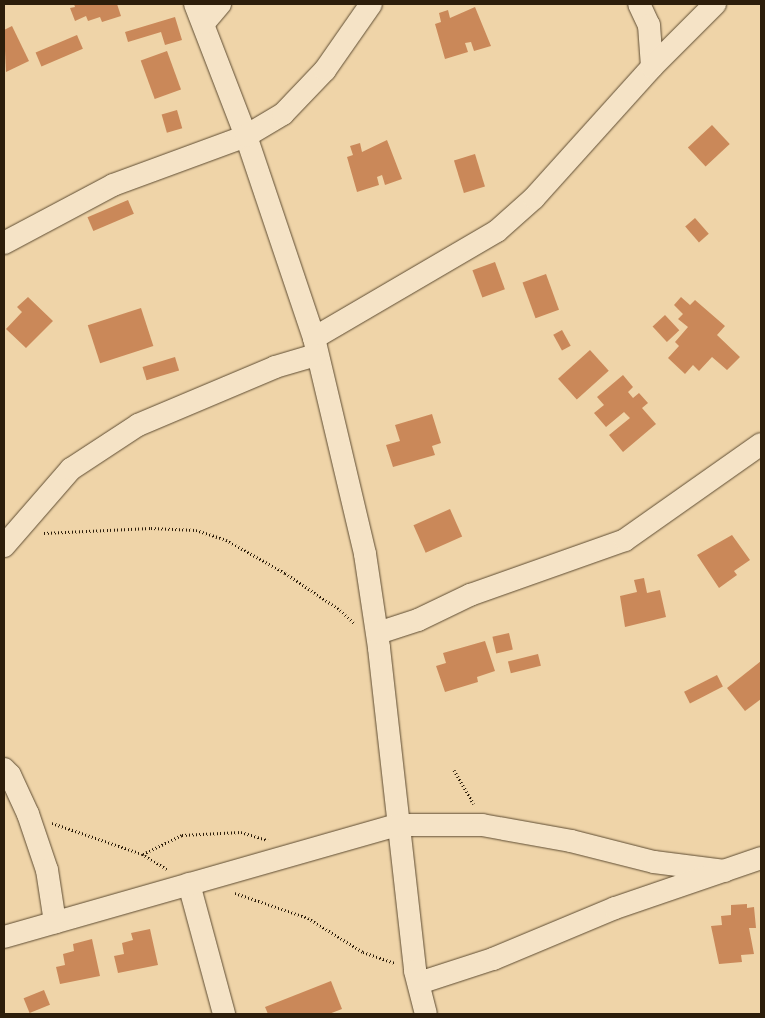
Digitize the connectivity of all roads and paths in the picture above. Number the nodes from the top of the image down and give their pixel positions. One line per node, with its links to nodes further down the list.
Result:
1 (220, 4): 5 (street)
2 (371, 4): 7 (street)
3 (639, 4): 6 (street)
4 (715, 4): 6 (street)
5 (199, 13): 7 (street)
6 (652, 66): 9 (street)
7 (246, 136): 8 (street); 9 (street)
8 (4, 243)
9 (315, 346): 11 (street); 12 (street)
10 (761, 444): 12 (street)
11 (9, 540): 12 (path)
12 (378, 640): 16 (street)
13 (4, 769): 15 (street)
14 (454, 770): 17 (path)
15 (28, 814): 19 (path); 23 (street)
16 (398, 825): 17 (street); 18 (street); 25 (street)
17 (482, 825): 21 (street)
18 (303, 851): 19 (path); 22 (street)
19 (142, 854): 22 (path)
20 (761, 858): 21 (street)
21 (724, 871): 25 (street)
22 (195, 883): 23 (street); 25 (path); 26 (street)
23 (56, 922): 24 (street)
24 (4, 937)
25 (417, 977): 27 (street)
26 (224, 1014)
27 (426, 1014)

